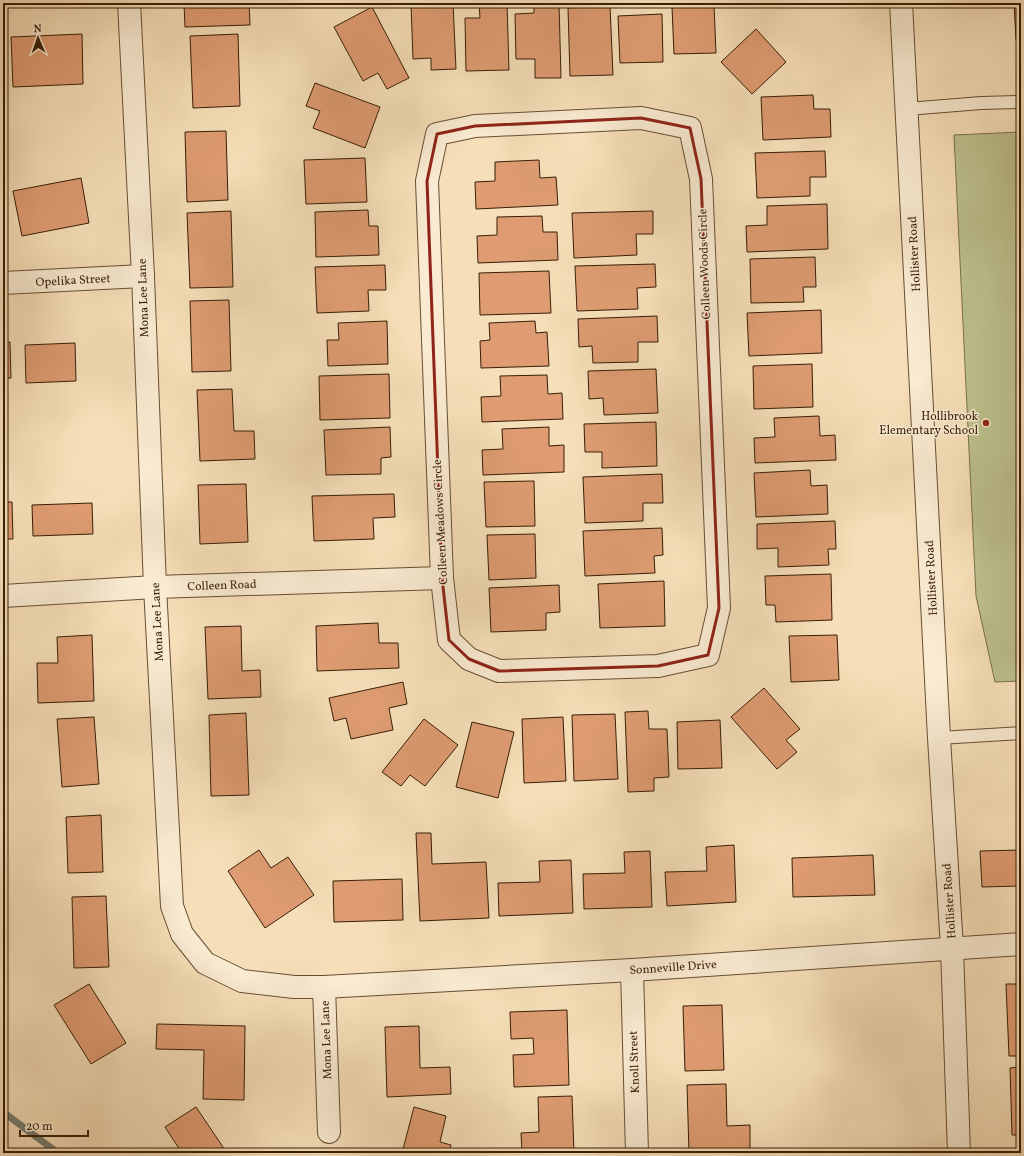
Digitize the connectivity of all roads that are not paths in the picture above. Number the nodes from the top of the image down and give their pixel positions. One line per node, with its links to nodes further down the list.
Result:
1 (129, 3): 6 (street, Mona Lee Lane)
2 (901, 3): 4 (street, Hollister Road)
3 (1021, 102): 4 (lane)
4 (907, 109): 13 (street, Hollister Road)
5 (437, 134): 8 (street, Colleen Meadows Circle); 11 (street, Colleen Woods Circle)
6 (143, 276): 7 (street, Opelika Street); 9 (street, Mona Lee Lane)
7 (3, 283)
8 (442, 578): 9 (street, Colleen Road); 11 (street, Colleen Meadows Circle)
9 (155, 587): 10 (street, Colleen Road); 17 (street, Mona Lee Lane)
10 (3, 596)
11 (708, 655)
12 (1021, 733): 13 (lane)
13 (939, 738): 15 (street, Hollister Road)
14 (1021, 944): 15 (street, Sonneville Drive)
15 (952, 948): 16 (street, Sonneville Drive); 20 (street, Hollister Road)
16 (632, 970): 17 (street, Sonneville Drive); 19 (street, Knoll Street)
17 (324, 987): 18 (street, Mona Lee Lane)
18 (329, 1132)
19 (637, 1153)
20 (959, 1153)

